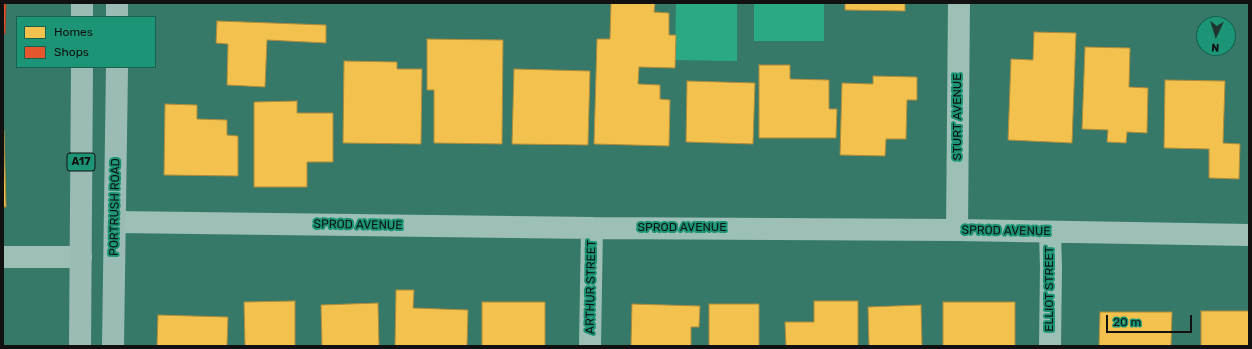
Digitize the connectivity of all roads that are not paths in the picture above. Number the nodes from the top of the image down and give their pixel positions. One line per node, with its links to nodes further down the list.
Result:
1 (82, 3): 4 (highway)
2 (117, 3): 5 (highway)
3 (959, 3): 10 (street, STURT AVENUE)
4 (82, 16)
5 (117, 16)
6 (82, 68): 14 (highway, A17)
7 (117, 68): 8 (highway, PORTRUSH ROAD)
8 (115, 222): 9 (street, SPROD AVENUE); 16 (highway, PORTRUSH ROAD)
9 (592, 228): 10 (street, SPROD AVENUE); 17 (street, ARTHUR STREET)
10 (957, 230): 11 (street, SPROD AVENUE)
11 (1050, 232): 12 (street, SPROD AVENUE); 18 (street, ELLIOT STREET)
12 (1249, 235)
13 (3, 257): 14 (street)
14 (81, 257): 15 (highway, A17)
15 (80, 346)
16 (113, 346)
17 (590, 346)
18 (1050, 346)

